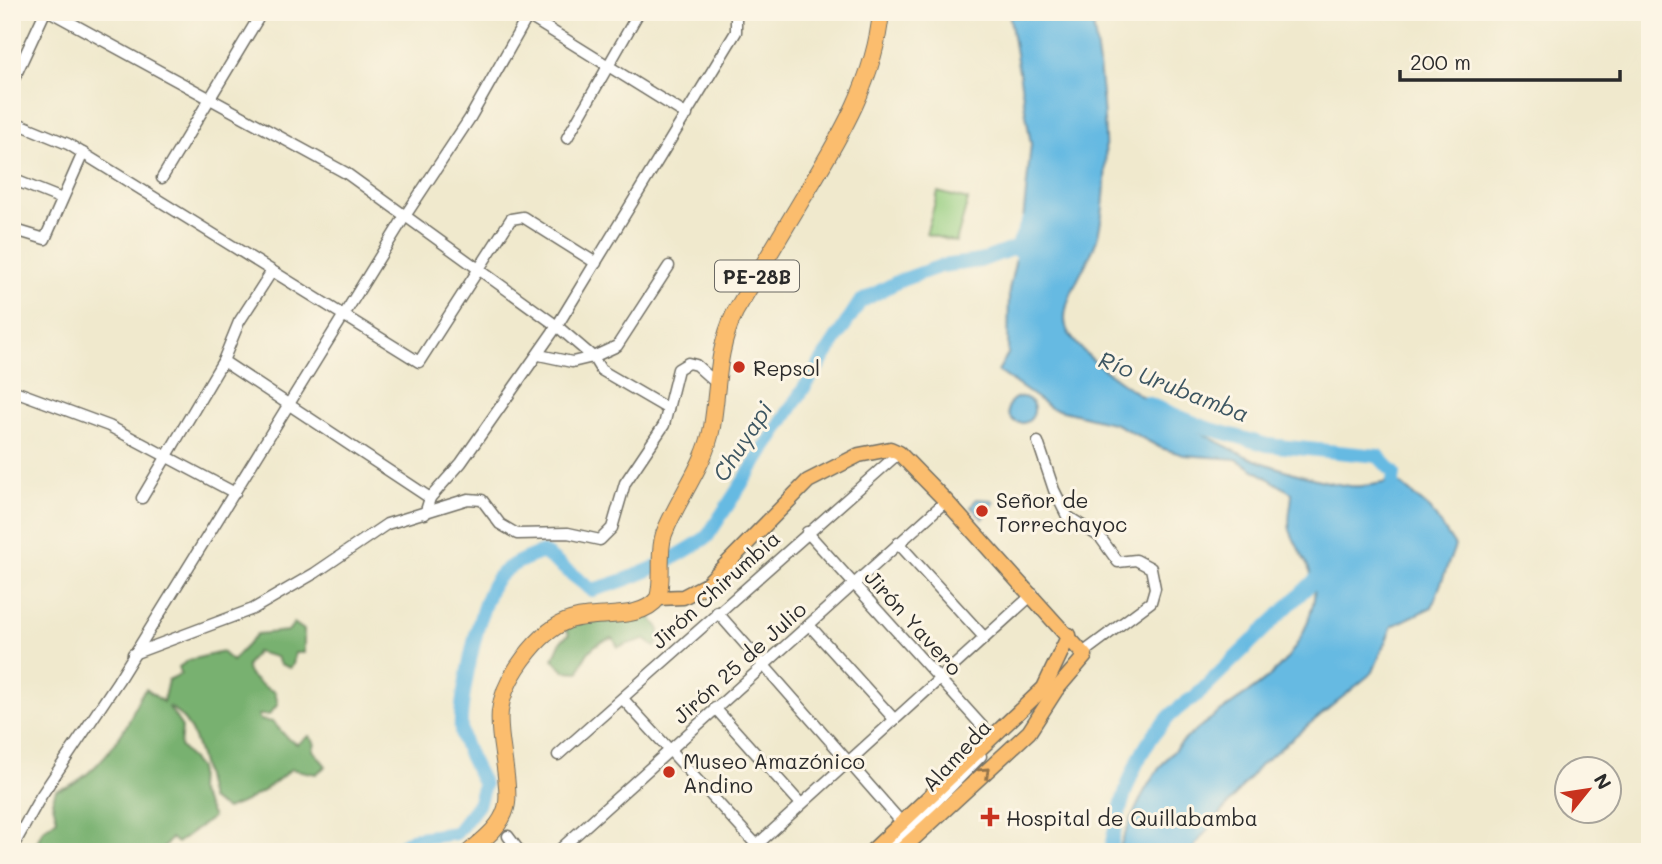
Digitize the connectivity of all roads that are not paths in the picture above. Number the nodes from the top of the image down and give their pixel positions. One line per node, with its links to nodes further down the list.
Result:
1 (45, 12): 9 (street)
2 (51, 12): 10 (street)
3 (262, 12): 10 (street)
4 (639, 12): 8 (street)
5 (736, 12): 11 (street)
6 (881, 12): 29 (highway, PE-28B)
7 (529, 14): 8 (street); 18 (street)
8 (607, 66): 11 (street); 13 (street)
9 (12, 83)
10 (208, 99): 15 (street); 18 (street)
11 (687, 115): 20 (street)
12 (12, 121): 14 (street)
13 (567, 138)
14 (83, 153): 17 (street); 23 (street)
15 (162, 178)
16 (12, 179): 17 (street)
17 (62, 199): 19 (street)
18 (405, 216): 22 (street); 24 (street)
19 (12, 229)
20 (596, 263): 22 (street); 25 (street)
21 (669, 266): 27 (street)
22 (480, 270): 24 (street); 25 (street)
23 (272, 271): 24 (street); 28 (street)
24 (345, 316): 31 (street)
25 (558, 326): 26 (street); 27 (street)
26 (539, 355): 27 (street); 38 (street)
27 (593, 357): 32 (street)
28 (223, 361): 31 (street); 35 (street)
29 (715, 382): 32 (street); 44 (highway, PE-28B)
30 (12, 390): 35 (street)
31 (290, 406): 36 (street); 38 (street)
32 (668, 409): 40 (street)
33 (1038, 442): 50 (street)
34 (899, 453): 39 (main road); 41 (street, Jirón Chirumbia); 44 (main road)
35 (167, 457): 36 (street); 37 (street)
36 (235, 493): 51 (street)
37 (142, 498)
38 (430, 498): 40 (street)
39 (946, 501): 42 (street, Jirón 25 de Julio); 45 (main road)
40 (425, 513): 51 (street)
41 (807, 532): 43 (street, Jirón Yavero); 46 (street, Jirón Chirumbia)
42 (898, 543): 43 (street, Jirón 25 de Julio); 49 (street)
43 (854, 584): 47 (street, Jirón 25 de Julio); 53 (street, Jirón Yavero)
44 (659, 590): 69 (highway)
45 (1032, 594): 48 (main road); 49 (street)
46 (716, 612): 52 (street); 55 (street, Jirón Chirumbia)
47 (809, 625): 52 (street, Jirón 25 de Julio); 58 (street)
48 (1069, 635): 50 (main road); 57 (main road)
49 (985, 637): 53 (street)
50 (1084, 652): 54 (main road)
51 (133, 654): 67 (street)
52 (763, 667): 56 (street, Jirón 25 de Julio); 63 (street)
53 (939, 679): 58 (street); 60 (street, Jirón Yavero)
54 (1056, 690): 59 (main road); 73 (street, Alameda)
55 (623, 699): 61 (street); 62 (street, Jirón Chirumbia)
56 (715, 708): 61 (street, Jirón 25 de Julio); 64 (street)
57 (1017, 714): 59 (main road); 60 (main road)
58 (894, 719): 63 (street)
59 (1033, 727): 74 (main road, one-way to 59)
60 (992, 737): 65 (main road)
61 (670, 750): 68 (street); 71 (street, Jirón 25 de Julio)
62 (558, 755)
63 (849, 761): 64 (street); 65 (street)
64 (802, 804): 68 (street)
65 (903, 824): 72 (main road)
66 (508, 836): 70 (street)
67 (12, 848)
68 (756, 849)
69 (468, 852)
70 (520, 852)
71 (557, 852)
72 (872, 852)
73 (887, 852)
74 (899, 852)

